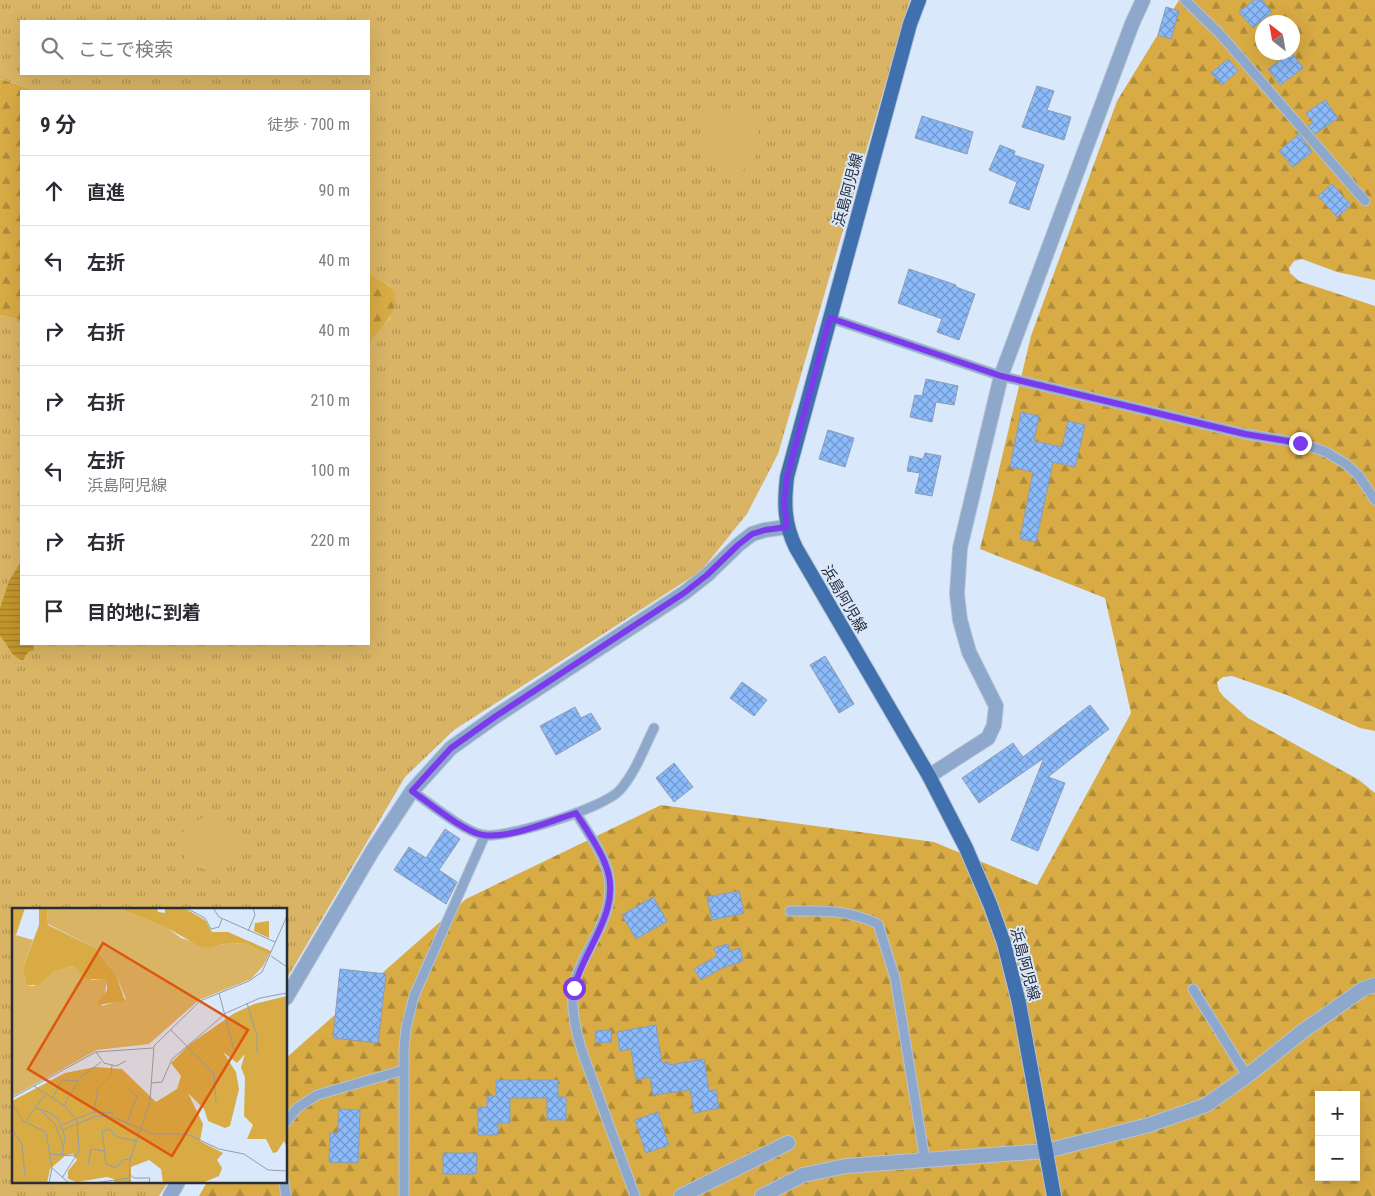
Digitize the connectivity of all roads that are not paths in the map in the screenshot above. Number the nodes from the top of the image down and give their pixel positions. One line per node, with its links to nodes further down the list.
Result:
1 (919, 0): 5 (main road, 浜島阿児線)
2 (1143, 0): 6 (street)
3 (1185, 0): 4 (lane)
4 (1365, 201)
5 (830, 318): 6 (lane); 8 (main road, 浜島阿児線)
6 (1001, 376): 7 (lane); 10 (street)
7 (1375, 500)
8 (787, 527): 10 (main road, 浜島阿児線); 11 (street)
9 (654, 728): 12 (lane)
10 (930, 776): 22 (main road, 浜島阿児線)
11 (412, 791): 13 (lane); 17 (street)
12 (576, 813): 13 (lane); 27 (lane)
13 (486, 835): 18 (lane)
14 (790, 911): 23 (lane)
15 (1375, 985): 19 (street)
16 (1193, 989): 19 (lane)
17 (288, 995)
18 (404, 1070): 20 (lane); 26 (lane)
19 (1246, 1076): 22 (street)
20 (288, 1119)
21 (788, 1142): 28 (street)
22 (1046, 1151): 23 (street); 30 (main road, 浜島阿児線)
23 (925, 1160): 29 (street)
24 (177, 1184): 25 (street)
25 (170, 1196)
26 (404, 1196)
27 (635, 1196)
28 (681, 1196)
29 (762, 1196)
30 (1054, 1196)

